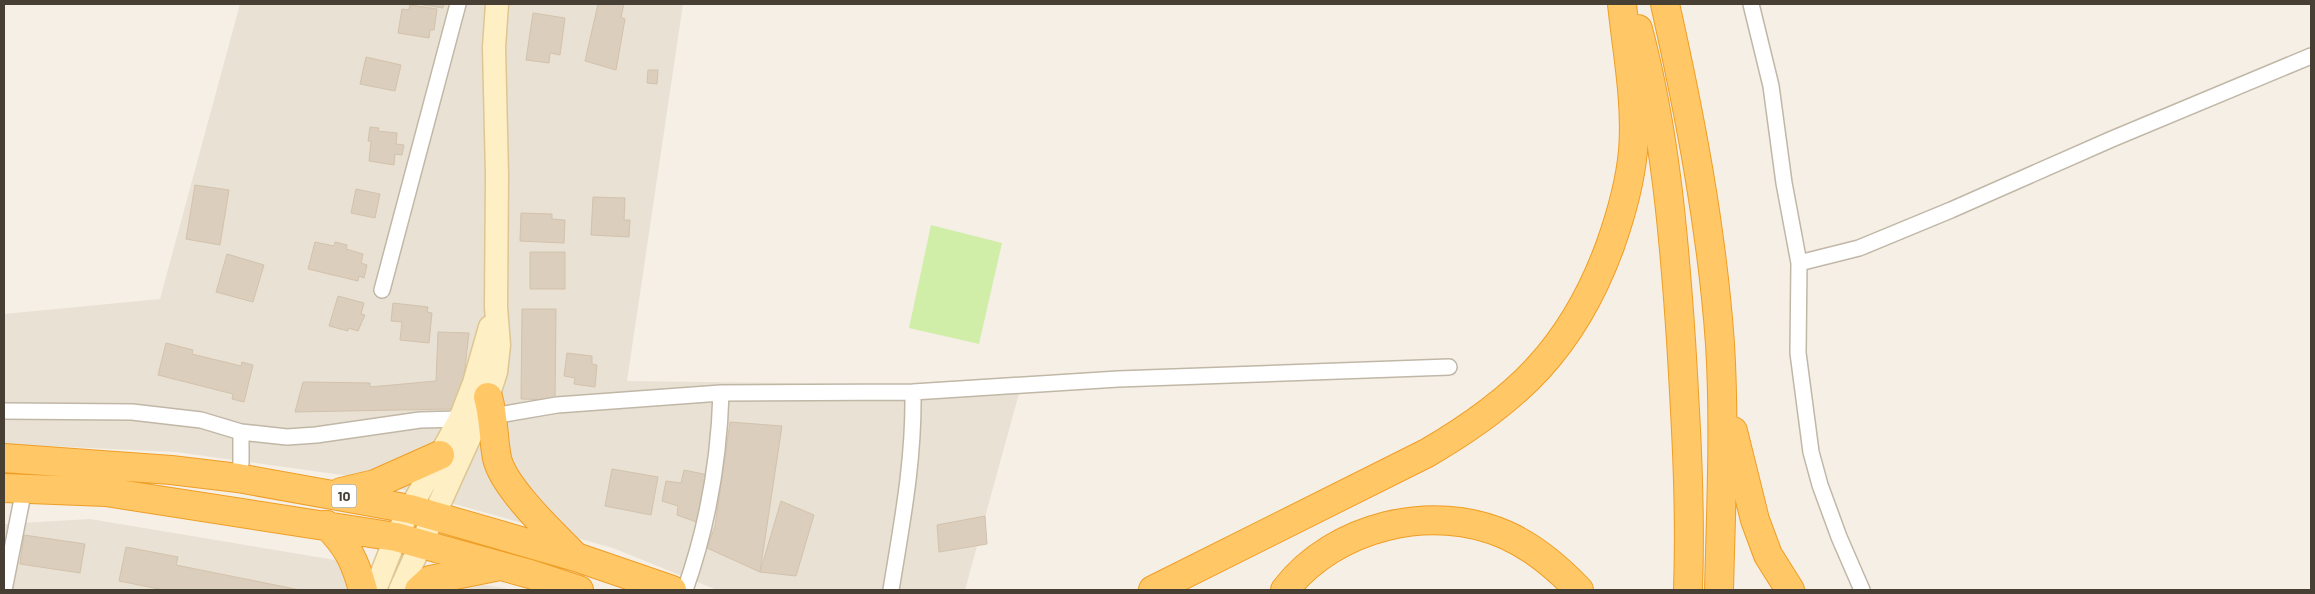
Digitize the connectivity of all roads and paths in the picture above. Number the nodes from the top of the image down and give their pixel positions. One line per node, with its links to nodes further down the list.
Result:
1 (458, 4): 9 (street)
2 (498, 4): 10 (main road)
3 (1622, 4): 38 (highway)
4 (1632, 4): 41 (highway)
5 (1665, 4): 12 (highway)
6 (1751, 4): 8 (street)
7 (2311, 56): 8 (street)
8 (1799, 262): 44 (street)
9 (382, 290)
10 (496, 307): 15 (main road); 17 (main road)
11 (1449, 367): 13 (street)
12 (1722, 385): 42 (highway); 43 (highway)
13 (913, 392): 14 (street); 37 (street)
14 (721, 393): 15 (street); 36 (street)
15 (491, 407): 24 (main road); 27 (highway)
16 (4, 411): 18 (street)
17 (460, 419): 18 (street); 19 (main road)
18 (241, 432): 21 (street)
19 (440, 455): 23 (highway); 24 (main road)
20 (4, 458): 21 (highway, 10)
21 (238, 478): 23 (highway, 10)
22 (14, 488): 25 (highway, 10); 29 (street)
23 (332, 494): 24 (highway, 10)
24 (422, 512): 26 (main road); 27 (highway, 10)
25 (327, 525): 26 (highway, 10); 30 (highway)
26 (408, 541): 28 (highway, 10); 31 (main road); 32 (main road)
27 (576, 557): 35 (highway, 10)
28 (501, 566): 33 (highway); 34 (highway, 10)
29 (4, 590)
30 (363, 590)
31 (375, 590)
32 (400, 590)
33 (419, 590)
34 (579, 590)
35 (672, 590)
36 (685, 590)
37 (890, 590)
38 (1154, 590)
39 (1285, 590): 40 (highway)
40 (1579, 590)
41 (1688, 590)
42 (1719, 590)
43 (1790, 590)
44 (1862, 590)

